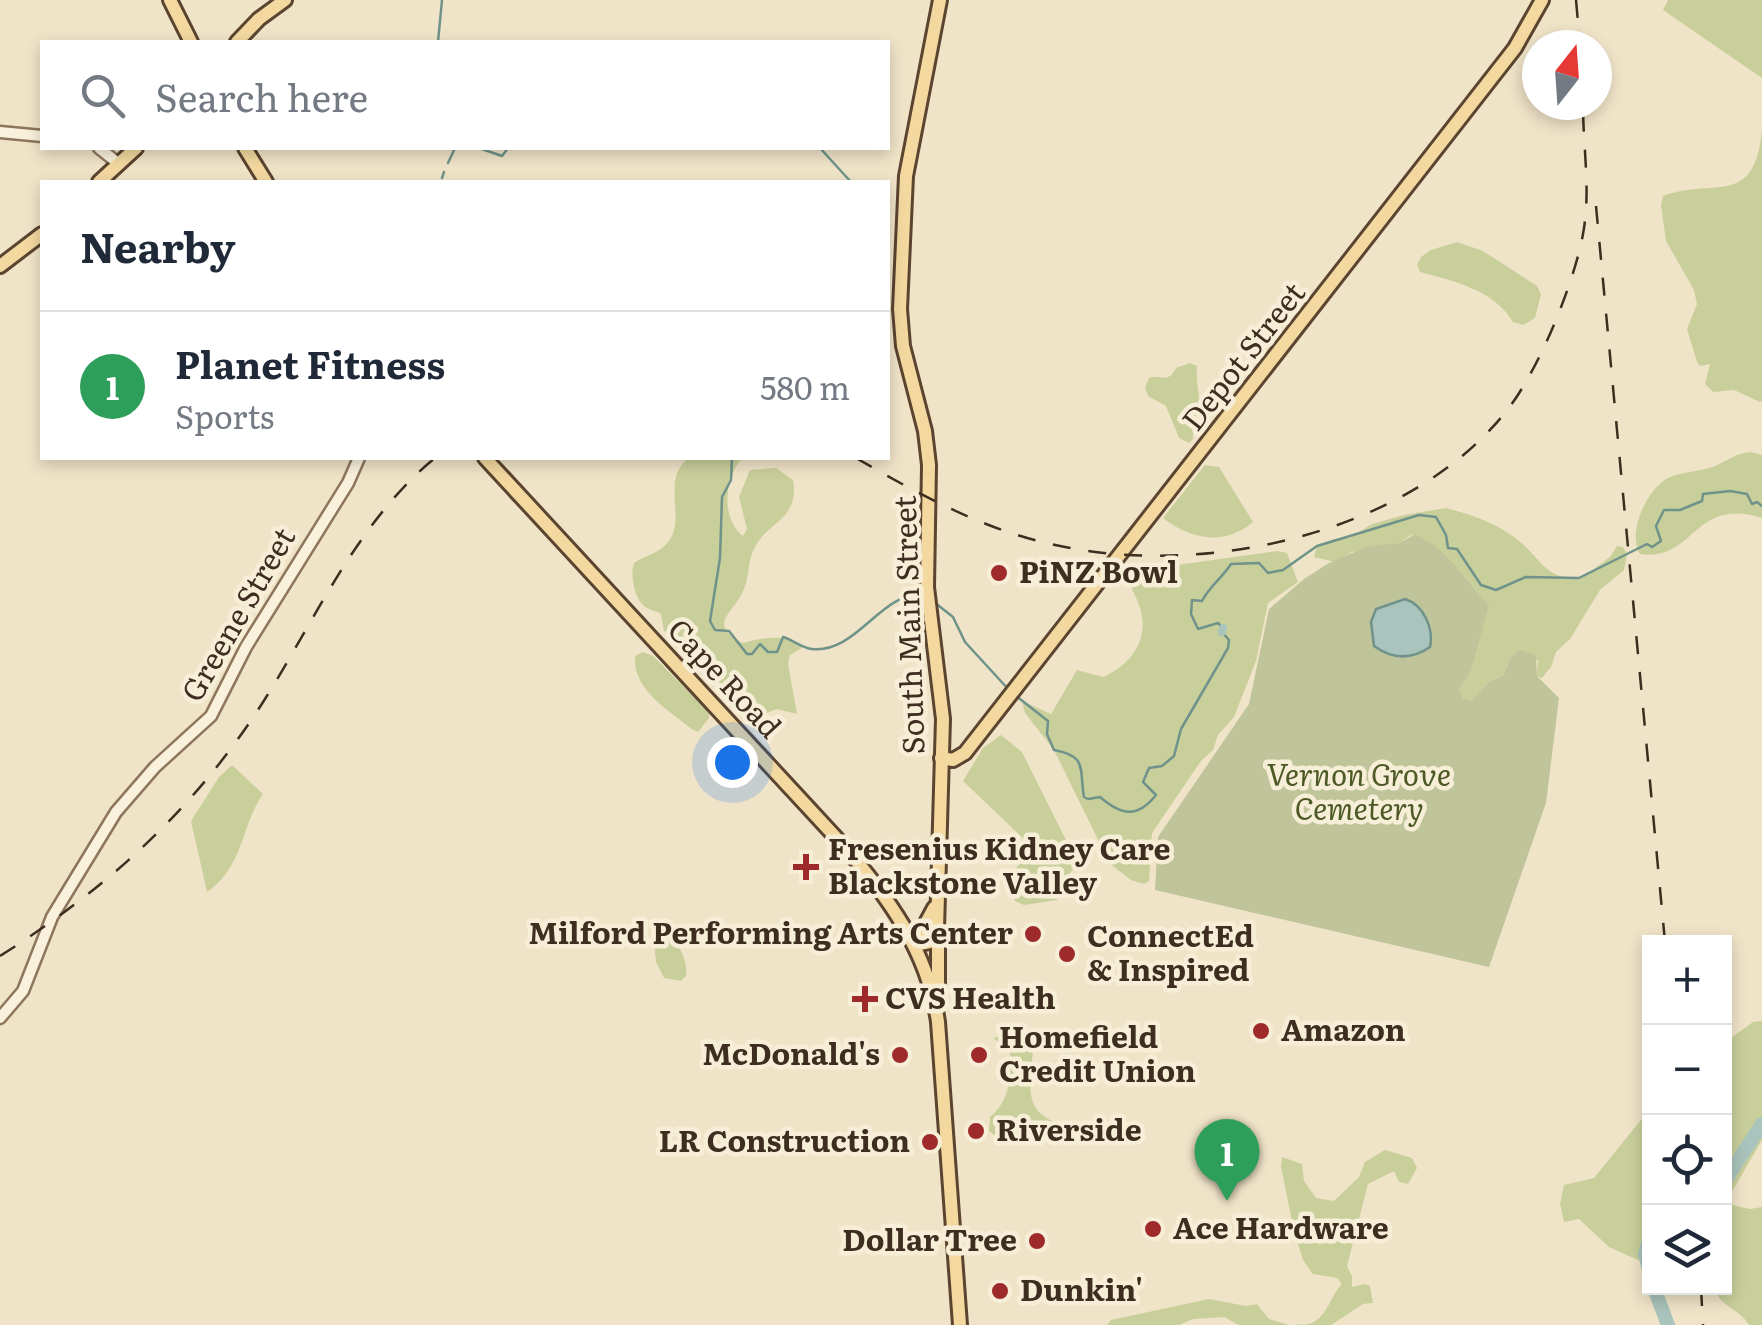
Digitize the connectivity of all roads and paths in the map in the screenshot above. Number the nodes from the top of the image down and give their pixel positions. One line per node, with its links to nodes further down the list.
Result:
1 (170, 0): 5 (main road)
2 (285, 0): 6 (main road)
3 (940, 0): 20 (main road, South Main Street)
4 (1542, 0): 19 (main road, Depot Street)
5 (190, 40)
6 (239, 40)
7 (0, 132): 8 (street)
8 (40, 136)
9 (102, 150): 12 (street)
10 (134, 150): 12 (main road)
11 (246, 150): 14 (main road)
12 (121, 162): 13 (main road)
13 (102, 180)
14 (265, 180)
15 (40, 236): 16 (main road)
16 (0, 266)
17 (358, 460): 27 (street, Greene Street)
18 (487, 460): 23 (main road, Cape Road)
19 (974, 739): 20 (main road); 21 (main road, Depot Street)
20 (941, 752): 21 (main road); 22 (main road, South Main Street)
21 (962, 756): 22 (main road, Depot Street)
22 (940, 778): 24 (main road, South Main Street)
23 (893, 908): 24 (main road); 25 (main road, Cape Road)
24 (934, 921): 25 (main road, South Main Street); 26 (main road)
25 (914, 945): 26 (main road)
26 (937, 1011): 28 (main road)
27 (0, 1018)
28 (960, 1325)

